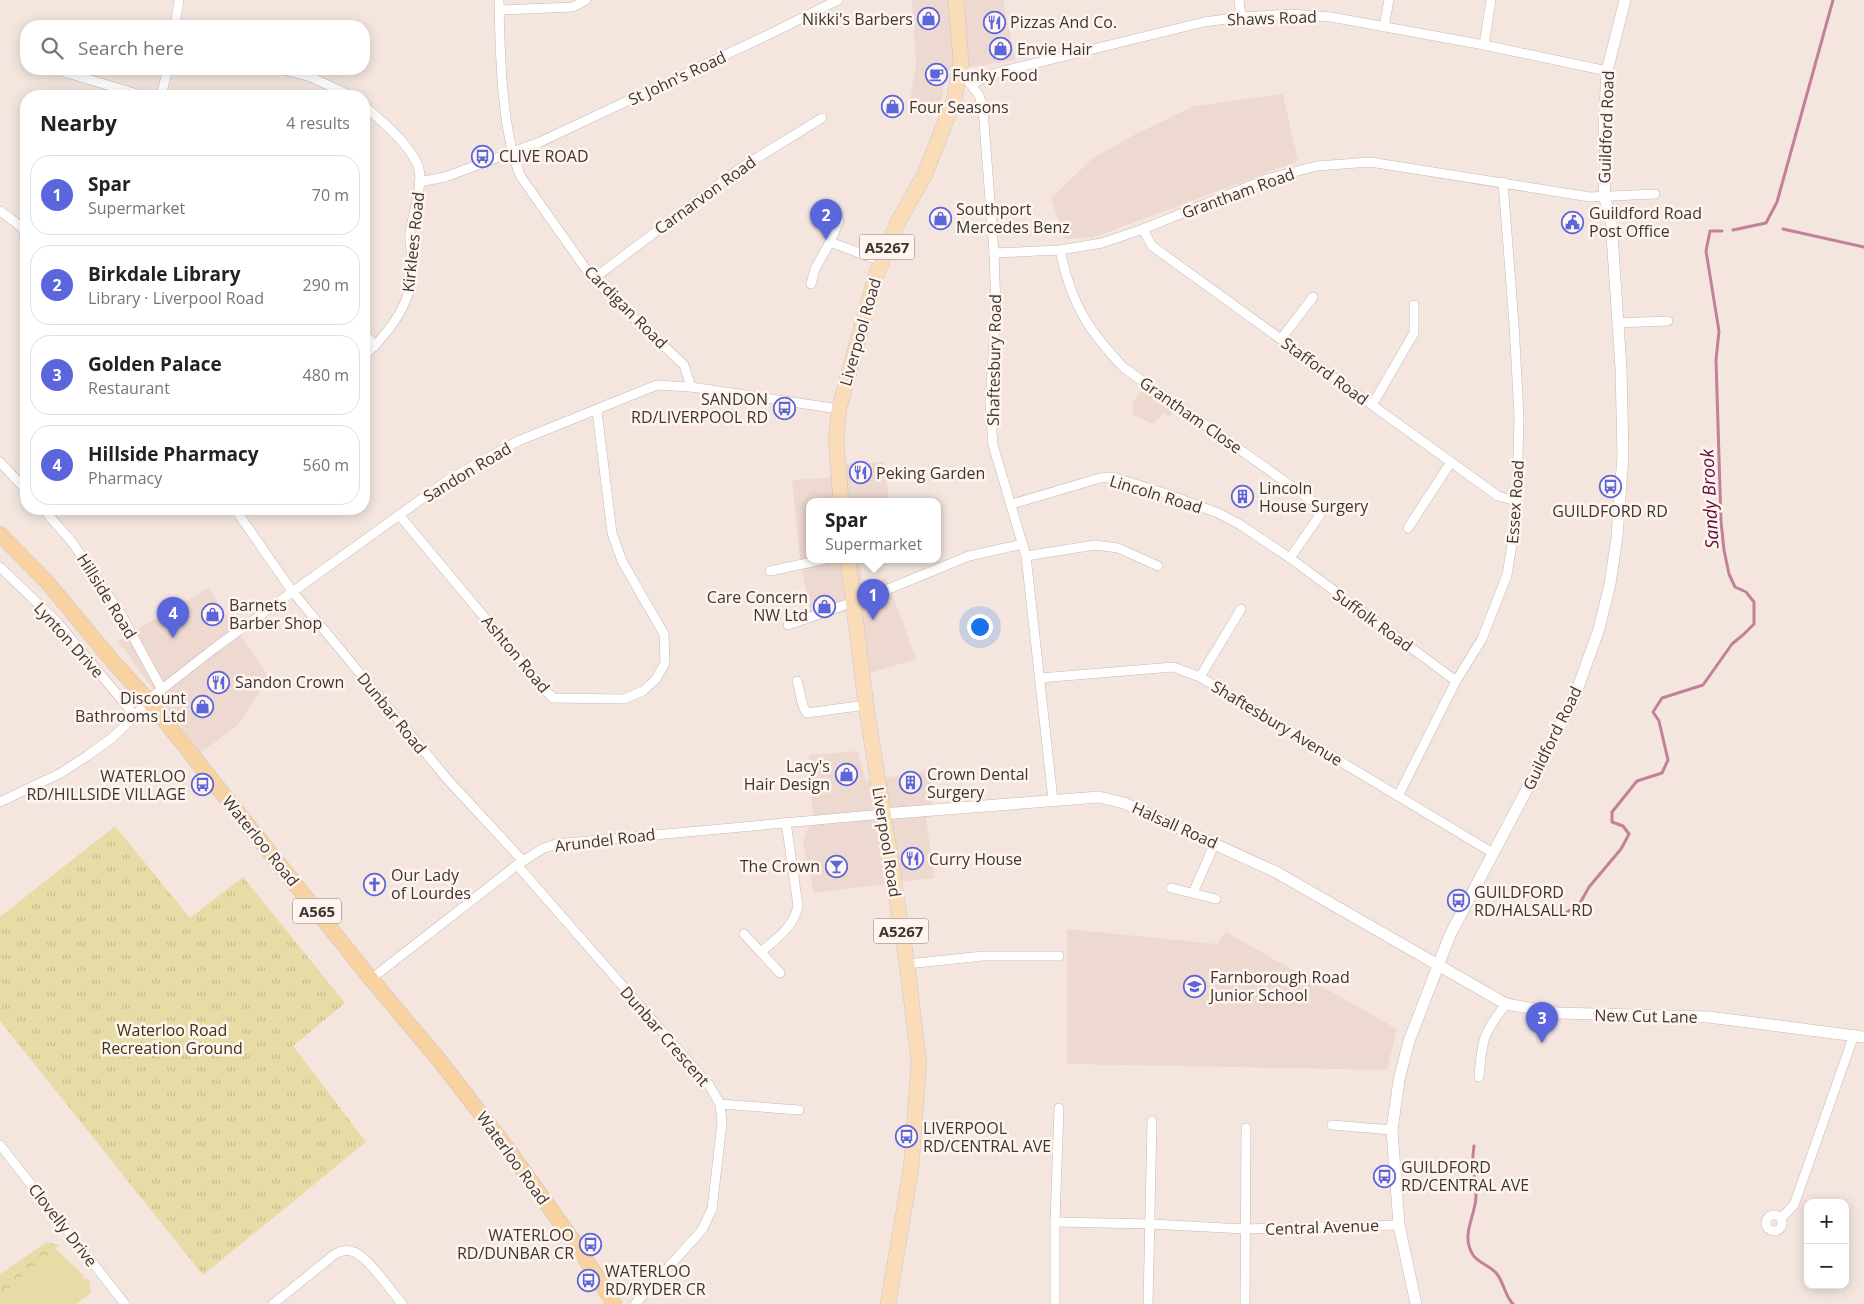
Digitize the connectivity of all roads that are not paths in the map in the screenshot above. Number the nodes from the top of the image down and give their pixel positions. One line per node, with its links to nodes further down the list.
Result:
1 (179, 0): 12 (street)
2 (500, 0): 10 (street)
3 (586, 0): 10 (street)
4 (838, 0): 26 (street, St John's Road)
5 (956, 0): 15 (main road, Liverpool Road / A5267)
6 (1239, 0): 11 (street)
7 (1389, 0): 13 (street)
8 (1491, 0): 14 (street)
9 (1625, 0): 16 (street, Guildford Road)
10 (500, 10): 26 (street)
11 (1242, 17): 13 (street, Shaws Road); 20 (street, Shaws Road)
12 (176, 20)
13 (1384, 27): 14 (street, Shaws Road)
14 (1484, 45): 16 (street, Shaws Road)
15 (960, 71): 20 (street, Shaftesbury Road); 38 (main road, Liverpool Road / A5267)
16 (1607, 71): 30 (street, Guildford Road)
17 (74, 75): 21 (street)
18 (167, 75): 22 (street)
19 (304, 75): 23 (street)
20 (972, 85): 37 (street, Shaftesbury Road)
21 (124, 90)
22 (163, 90)
23 (338, 90)
24 (370, 111): 27 (street)
25 (822, 118): 39 (street, Carnarvon Road)
26 (513, 151): 27 (street, Kirklees Road); 39 (street, Cardigan Road)
27 (419, 182): 47 (street, Kirklees Road)
28 (1503, 182): 30 (street, Grantham Road); 34 (street, Grantham Road); 57 (street, Essex Road)
29 (1655, 194): 30 (street, Guildford Road)
30 (1604, 196): 44 (street, Guildford Road)
31 (0, 211): 33 (street)
32 (839, 221): 35 (street)
33 (20, 227)
34 (1143, 229): 36 (street, Grantham Road); 45 (street, Stafford Road)
35 (830, 242): 38 (street); 40 (street)
36 (1060, 250): 37 (street, Grantham Road); 66 (street, Grantham Close)
37 (994, 253): 58 (street, Shaftesbury Road)
38 (881, 261): 51 (main road, Liverpool Road / A5267)
39 (593, 279): 49 (street, Cardigan Road)
40 (810, 284)
41 (1313, 297): 45 (street)
42 (1414, 306): 50 (street)
43 (1668, 321): 44 (street)
44 (1618, 324): 90 (street, Guildford Road)
45 (1281, 339): 50 (street, Stafford Road)
46 (370, 340): 47 (street)
47 (375, 346): 48 (street, Kirklees Road)
48 (370, 351)
49 (691, 387): 51 (street, Sandon Road); 52 (street, Sandon Road)
50 (1372, 405): 54 (street, Stafford Road)
51 (839, 409): 56 (main road, Liverpool Road / A5267)
52 (597, 411): 61 (street, Sandon Road); 61 (street, Ashton Road)
53 (0, 462): 55 (street)
54 (1451, 462): 57 (street, Stafford Road); 62 (street)
55 (20, 484)
56 (841, 498)
57 (1518, 501): 79 (street, Essex Road)
58 (1012, 504): 64 (street, Shaftesbury Road); 66 (street, Lincoln Road)
59 (48, 515): 80 (street, Hillside Road)
60 (239, 515): 72 (street, Dunbar Road)
61 (400, 516): 72 (street, Sandon Road)
62 (1408, 528)
63 (0, 534): 81 (highway, Waterloo Road / A565)
64 (1023, 544): 65 (street, Shaftesbury Road); 73 (street)
65 (1026, 556): 69 (street); 77 (street, Shaftesbury Road)
66 (1290, 558): 79 (street, Suffolk Road)
67 (807, 563): 71 (street)
68 (849, 563): 73 (main road, Liverpool Road / A5267)
69 (1158, 566)
70 (0, 567): 83 (street, Lynton Drive)
71 (770, 571)
72 (292, 591): 80 (street, Sandon Road); 91 (street, Dunbar Road)
73 (854, 602): 75 (street); 82 (main road, Liverpool Road / A5267)
74 (1241, 609): 76 (street)
75 (788, 625)
76 (1200, 677): 77 (street, Shaftesbury Avenue); 84 (street, Shaftesbury Avenue)
77 (1040, 678): 85 (street, Shaftesbury Road)
78 (797, 681): 82 (street)
79 (1456, 681): 84 (street, Essex Road)
80 (162, 688): 81 (street, Sandon Road)
81 (148, 700): 83 (street, Sandon Road); 101 (highway, Waterloo Road / A565)
82 (866, 705): 87 (main road, Liverpool Road / A5267)
83 (135, 716): 86 (street, Sandon Road)
84 (1398, 796): 90 (street, Shaftesbury Avenue)
85 (1053, 800): 87 (street, Halsall Road); 89 (street, Halsall Road)
86 (0, 802)
87 (883, 814): 88 (street, Arundel Road); 98 (main road, Liverpool Road / A5267)
88 (786, 822): 91 (street, Arundel Road); 96 (street)
89 (1215, 843): 93 (street); 99 (street, Halsall Road)
90 (1493, 853): 99 (street, Guildford Road)
91 (520, 863): 101 (street, Arundel Road); 105 (street, Dunbar Crescent)
92 (1171, 888): 93 (street)
93 (1193, 894): 94 (street)
94 (1216, 899)
95 (744, 934): 96 (street)
96 (761, 952): 100 (street)
97 (1060, 956): 98 (street)
98 (906, 964): 123 (main road, Liverpool Road / A5267)
99 (1437, 965): 102 (street, New Cut Lane); 111 (street, Guildford Road)
100 (780, 973)
101 (371, 979): 121 (highway, Waterloo Road / A565)
102 (1506, 1004): 103 (street, New Cut Lane); 104 (street)
103 (1859, 1036): 113 (street)
104 (1479, 1077)
105 (720, 1104): 107 (street); 122 (street, Dunbar Crescent)
106 (1059, 1108): 114 (street)
107 (799, 1110)
108 (1152, 1121): 115 (street)
109 (1332, 1125): 111 (street)
110 (1246, 1128): 117 (street, Central Avenue)
111 (1392, 1130): 116 (street, Guildford Road)
112 (0, 1145): 118 (street, Clovelly Drive)
113 (1781, 1218)
114 (1055, 1222): 115 (street, Central Avenue); 124 (street)
115 (1150, 1224): 117 (street, Central Avenue); 125 (street)
116 (1399, 1225): 117 (street, Central Avenue); 127 (street, Guildford Road)
117 (1245, 1230): 126 (street, Central Avenue)
118 (125, 1304)
119 (273, 1304): 120 (street)
120 (402, 1304)
121 (614, 1304)
122 (635, 1304)
123 (888, 1304)
124 (1055, 1304)
125 (1148, 1304)
126 (1245, 1304)
127 (1416, 1304)

